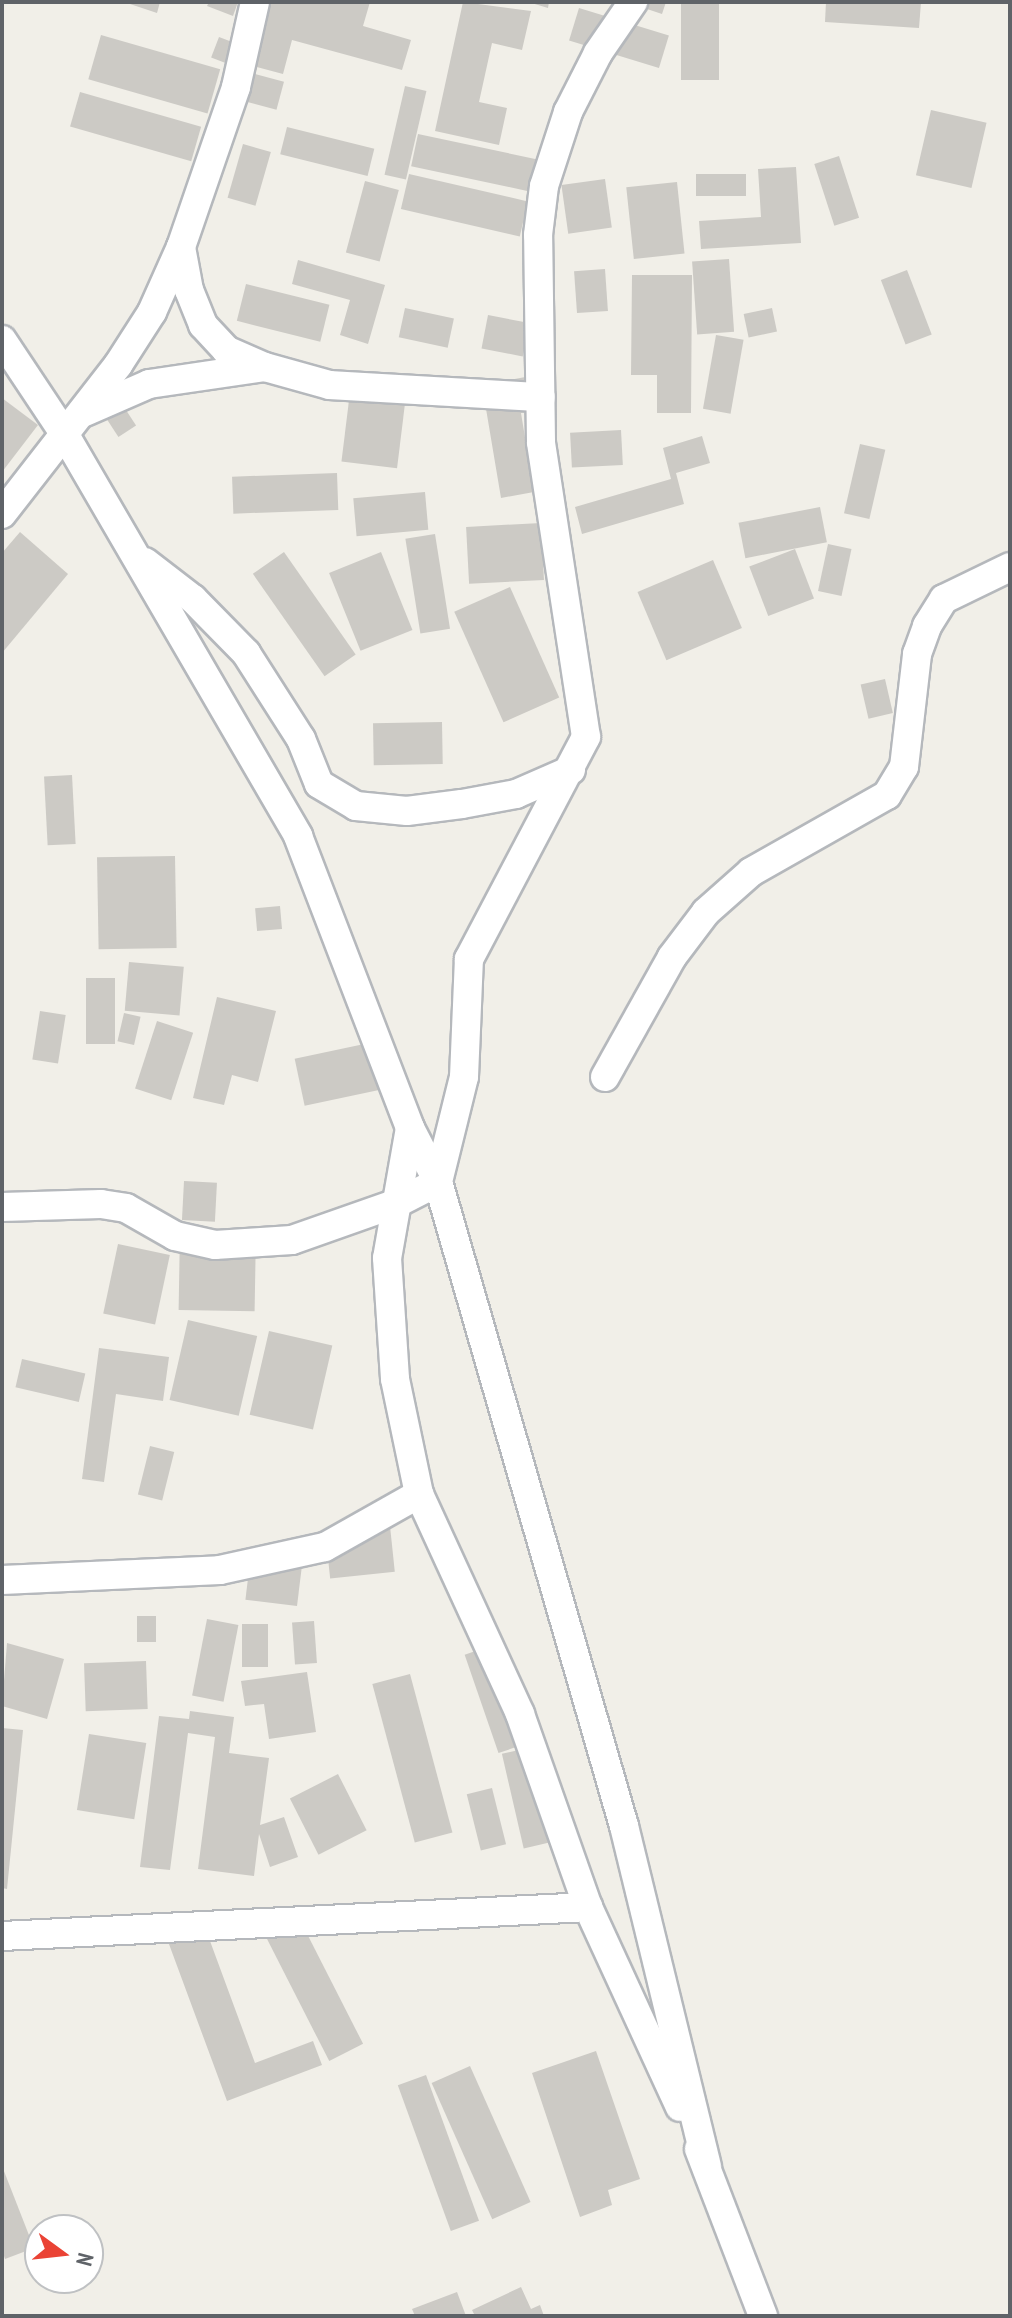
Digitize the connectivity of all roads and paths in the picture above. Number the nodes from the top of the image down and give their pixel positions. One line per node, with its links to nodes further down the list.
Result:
1 (255, 2): 3 (street)
2 (633, 2): 6 (street)
3 (181, 247): 5 (street); 7 (street)
4 (2, 340): 8 (street)
5 (265, 367): 6 (street); 7 (street)
6 (541, 397): 12 (street)
7 (83, 413): 8 (street)
8 (65, 435): 9 (street); 10 (street)
9 (2, 514)
10 (133, 553): 12 (street); 14 (street)
11 (1010, 567): 13 (street)
12 (571, 770): 15 (street)
13 (605, 1077)
14 (410, 1128): 15 (street); 16 (street)
15 (438, 1182): 16 (street); 22 (street)
16 (397, 1203): 17 (street); 18 (street)
17 (2, 1207)
18 (419, 1494): 19 (street); 20 (street)
19 (2, 1580)
20 (588, 1907): 21 (street); 22 (street)
21 (2, 1936)
22 (707, 2166): 23 (street)
23 (763, 2316)

